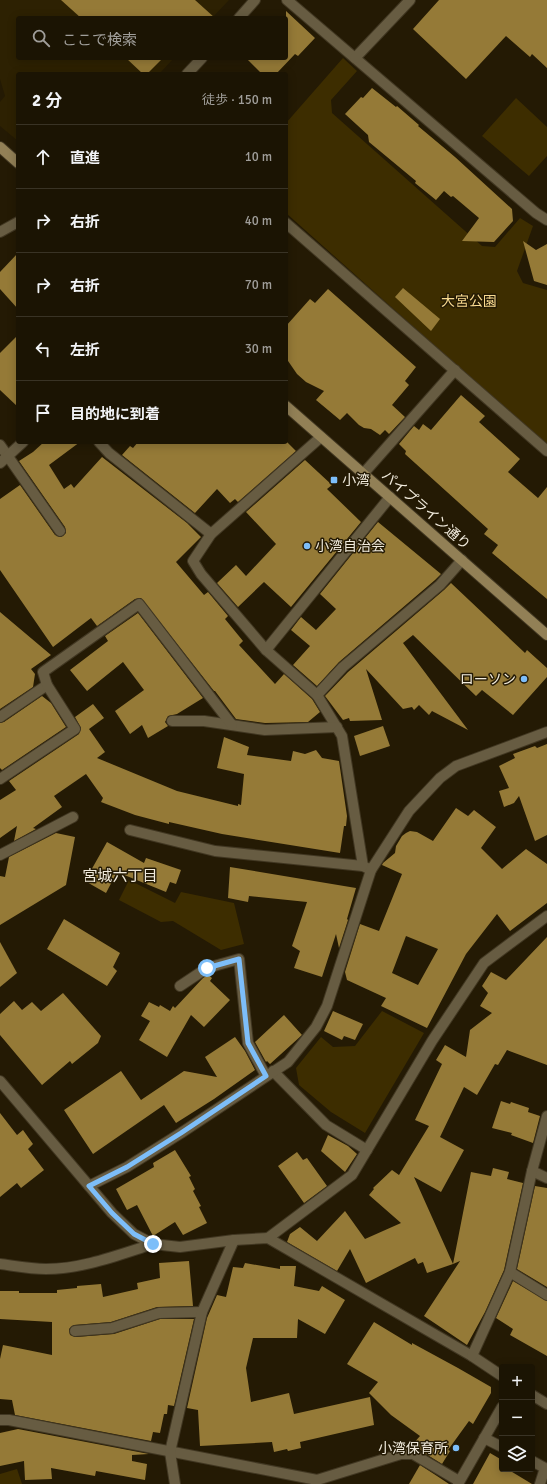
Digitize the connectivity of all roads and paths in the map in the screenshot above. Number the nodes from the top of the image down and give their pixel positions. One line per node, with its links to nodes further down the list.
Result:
1 (255, 0): 4 (street)
2 (287, 0): 5 (street)
3 (410, 0): 5 (street)
4 (241, 16)
5 (355, 58): 10 (street)
6 (200, 60): 7 (street)
7 (189, 72)
8 (0, 147): 9 (main road)
9 (16, 161)
10 (547, 220)
11 (16, 223): 13 (street)
12 (288, 225): 14 (street)
13 (0, 232)
14 (455, 370): 20 (street); 23 (street)
15 (288, 408): 16 (main road, パイプライン通り)
16 (321, 437): 23 (main road, パイプライン通り); 26 (street)
17 (21, 444): 21 (street)
18 (102, 444): 26 (street)
19 (0, 445): 21 (street)
20 (547, 451)
21 (8, 456): 22 (street); 25 (street)
22 (0, 463)
23 (363, 474): 24 (main road, パイプライン通り)
24 (390, 497): 27 (main road, パイプライン通り); 29 (street)
25 (60, 531)
26 (211, 534): 29 (street)
27 (462, 560): 28 (main road, パイプライン通り); 31 (street)
28 (547, 635)
29 (266, 650): 31 (street)
30 (47, 685): 32 (street); 34 (street); 37 (street)
31 (317, 695): 35 (street)
32 (0, 717)
33 (172, 721): 34 (street)
34 (232, 726): 35 (street)
35 (337, 727): 41 (street)
36 (547, 732): 41 (street)
37 (0, 779)
38 (73, 817): 40 (street)
39 (130, 830): 41 (street)
40 (0, 855)
41 (367, 868): 44 (street)
42 (547, 916): 47 (street)
43 (180, 986): 44 (street)
44 (270, 1073): 47 (street); 50 (street)
45 (0, 1081): 50 (street)
46 (547, 1116): 48 (street)
47 (367, 1150): 51 (street)
48 (532, 1171): 49 (street); 55 (street)
49 (547, 1178)
50 (89, 1186): 53 (street)
51 (268, 1238): 52 (street); 59 (street)
52 (234, 1240): 53 (street); 57 (street)
53 (153, 1244): 54 (street)
54 (0, 1264)
55 (510, 1272): 56 (street); 59 (street)
56 (547, 1295)
57 (202, 1312): 58 (street); 67 (street)
58 (75, 1331)
59 (472, 1356): 60 (street)
60 (499, 1374)
61 (535, 1397): 62 (street)
62 (547, 1404)
63 (499, 1412): 65 (street)
64 (0, 1420): 67 (street)
65 (484, 1438): 66 (street); 69 (street)
66 (499, 1446)
67 (170, 1452): 69 (street); 70 (street)
68 (535, 1463): 71 (street)
69 (458, 1483)
70 (175, 1484)
71 (540, 1484)

